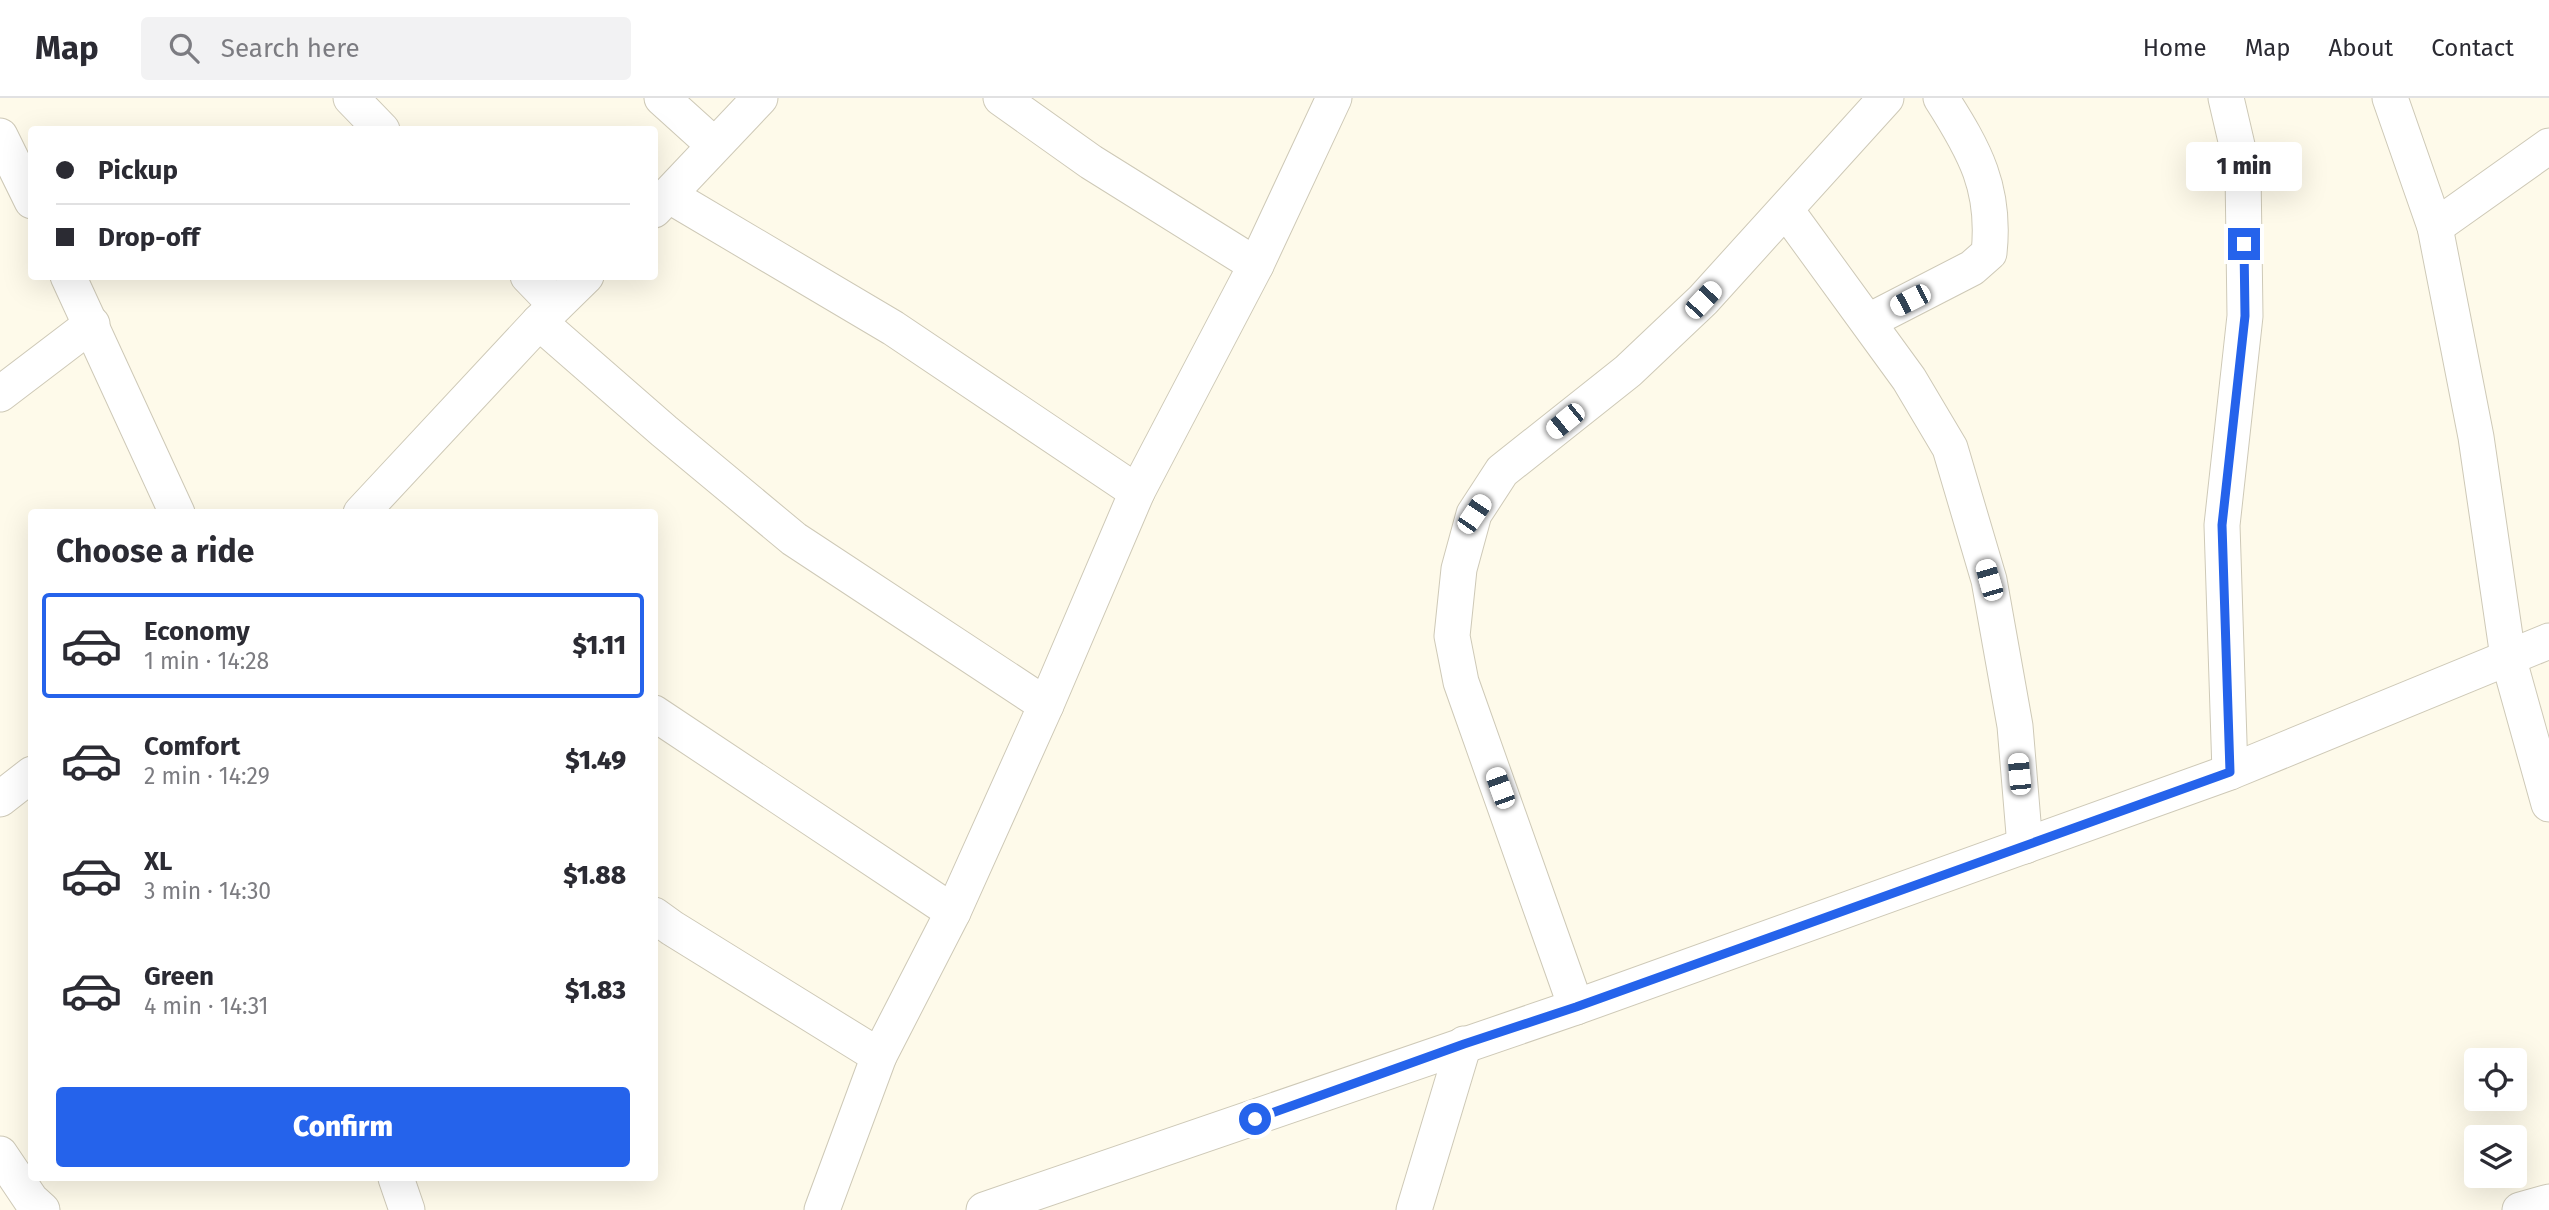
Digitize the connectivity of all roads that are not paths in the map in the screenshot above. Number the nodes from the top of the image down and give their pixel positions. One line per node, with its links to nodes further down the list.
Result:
1 (351, 98): 10 (street)
2 (662, 98): 12 (street)
3 (760, 98): 12 (street)
4 (1001, 98): 18 (street)
5 (1334, 98): 18 (street)
6 (1886, 98): 16 (street)
7 (1941, 98): 23 (street)
8 (2226, 98): 33 (street)
9 (2390, 98): 17 (street)
10 (378, 126)
11 (0, 136): 14 (street)
12 (714, 145): 15 (street)
13 (2549, 146): 17 (street)
14 (28, 193)
15 (662, 203): 26 (street)
16 (1786, 210): 23 (street); 40 (street)
17 (2435, 227): 30 (street)
18 (1256, 265): 26 (street)
19 (70, 280): 24 (street)
20 (530, 280): 22 (street)
21 (582, 280): 22 (street)
22 (548, 313): 28 (street); 31 (street)
23 (1869, 321): 37 (street)
24 (92, 324): 25 (street); 27 (street)
25 (0, 394)
26 (1137, 492): 31 (street)
27 (175, 509)
28 (373, 509)
29 (2549, 641): 30 (street)
30 (2508, 657): 33 (street); 36 (street)
31 (1046, 705): 38 (street)
32 (658, 716): 38 (street)
33 (2230, 772): 37 (street)
34 (28, 777): 35 (street)
35 (0, 799)
36 (2549, 804)
37 (2025, 846): 40 (street)
38 (953, 912): 42 (street)
39 (658, 918): 42 (street)
40 (1576, 1007): 41 (street)
41 (1464, 1044): 49 (street); 50 (street)
42 (879, 1056): 48 (street)
43 (0, 1154): 46 (street)
44 (397, 1181): 47 (street)
45 (2549, 1202): 51 (street)
46 (41, 1210)
47 (407, 1210)
48 (822, 1210)
49 (984, 1210)
50 (1414, 1210)
51 (2520, 1210)

